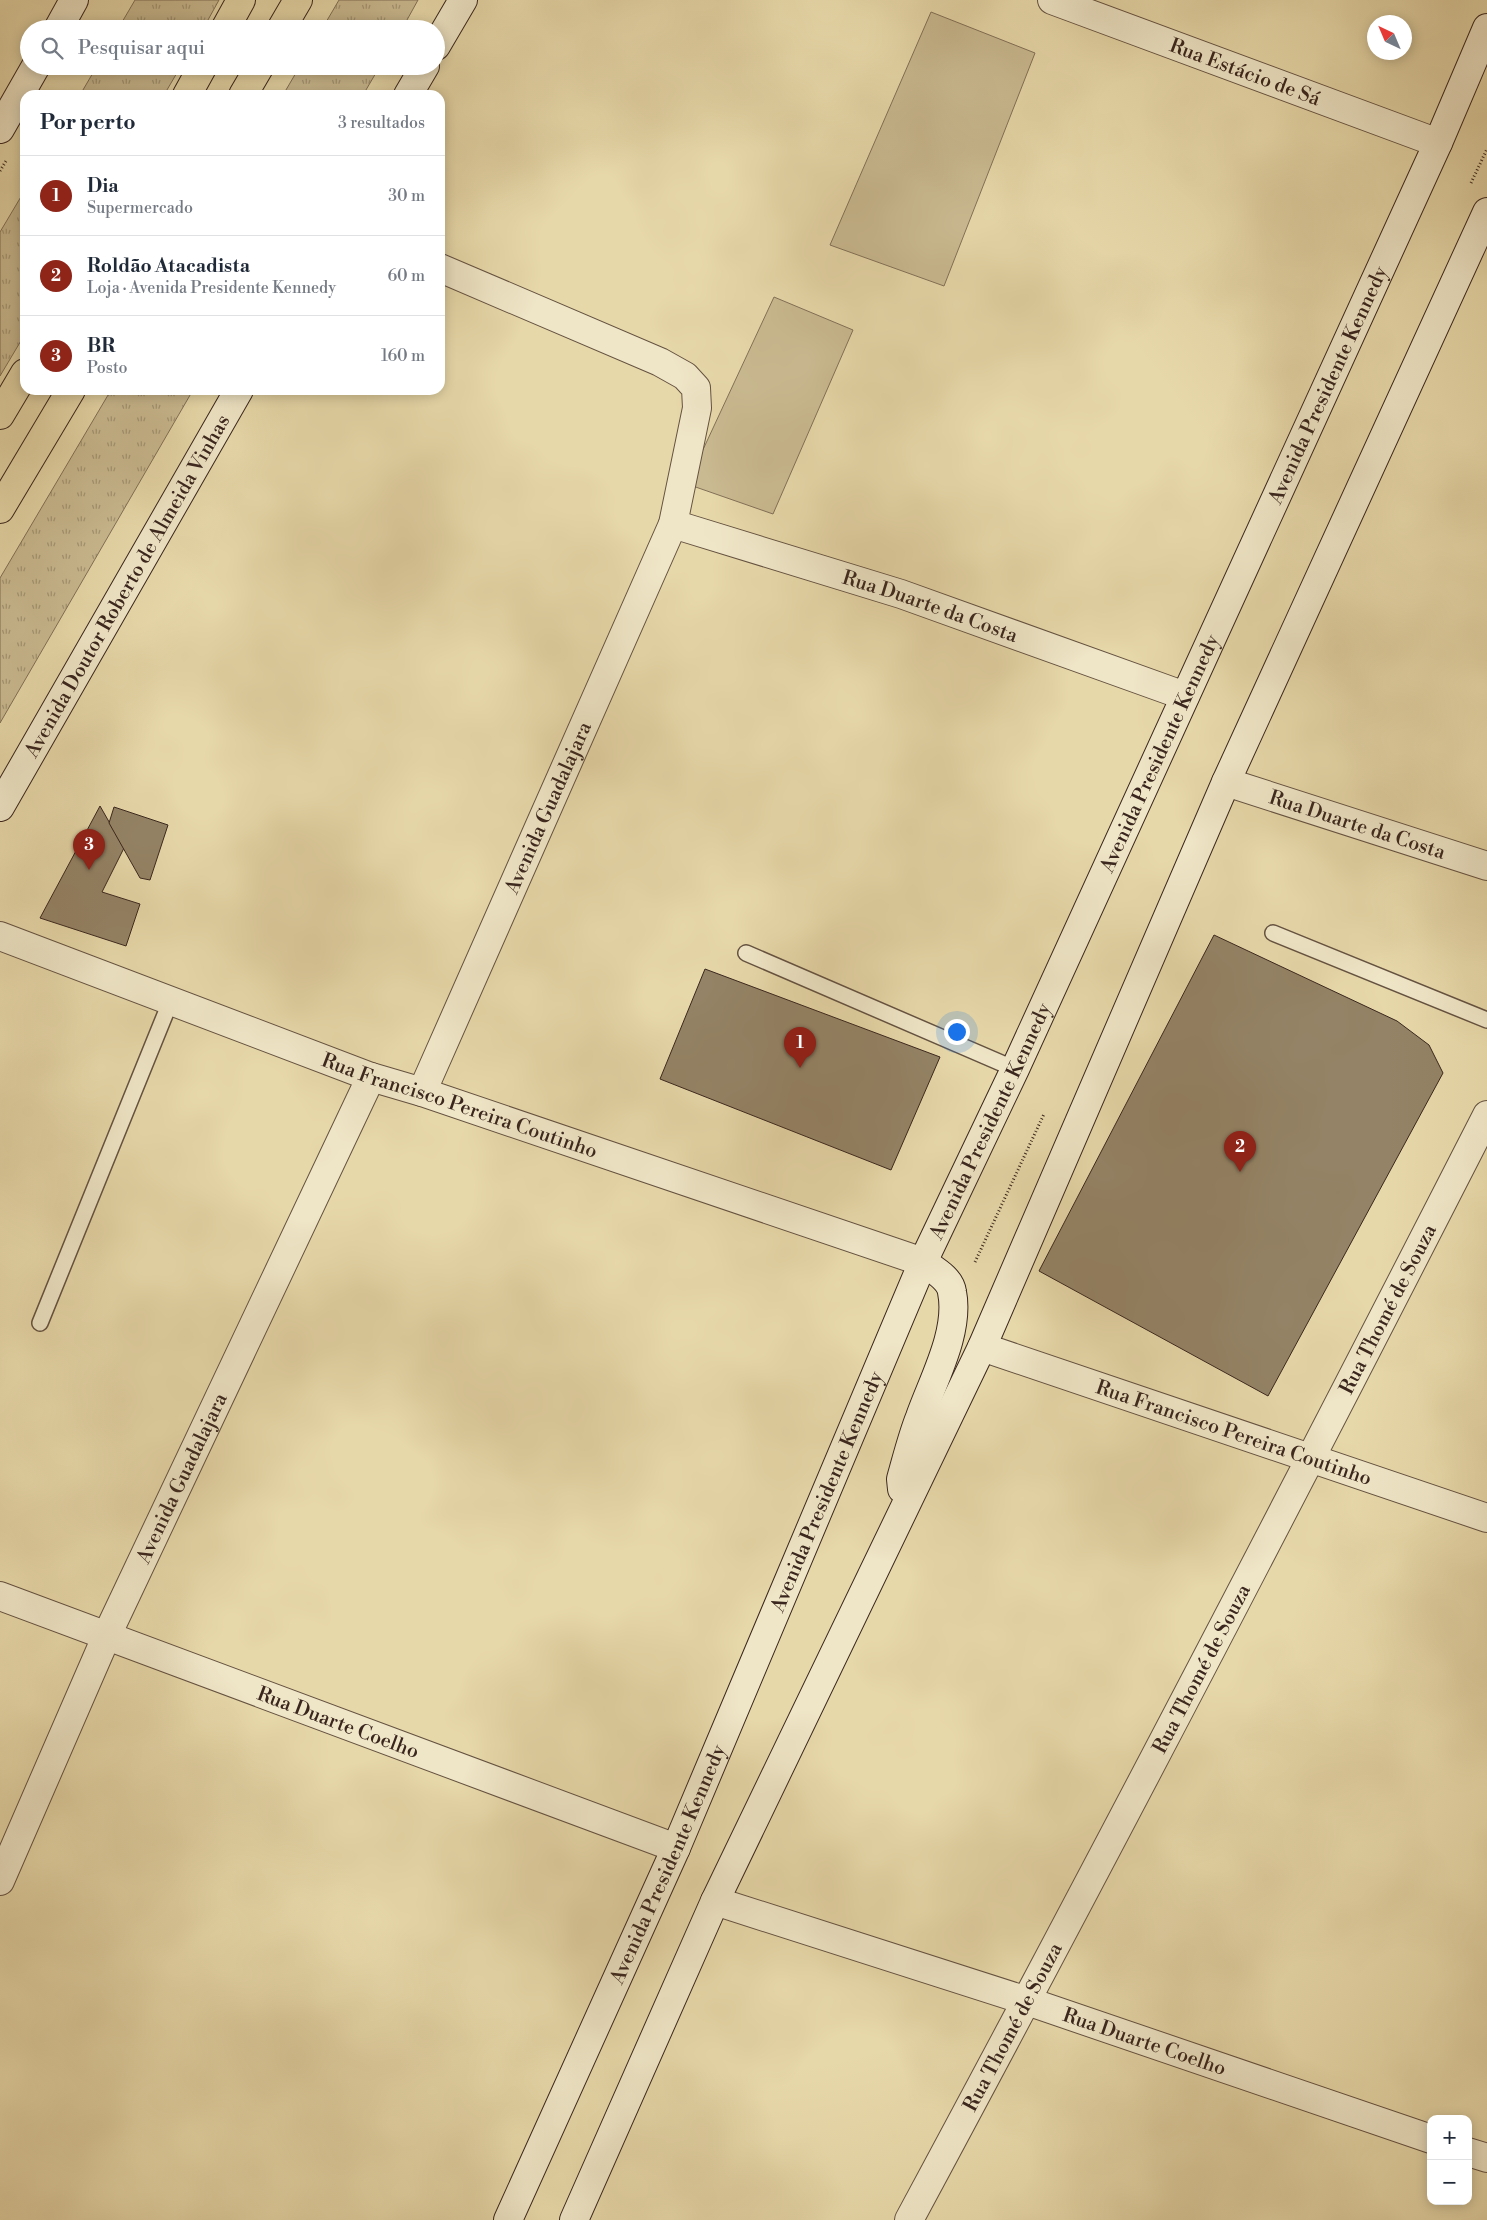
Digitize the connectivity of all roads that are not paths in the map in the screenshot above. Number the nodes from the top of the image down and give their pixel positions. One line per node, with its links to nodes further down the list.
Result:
1 (74, 0): 6 (street)
2 (241, 0): 7 (highway)
3 (298, 0): 8 (highway)
4 (463, 0): 10 (street)
5 (1052, 0): 21 (street, Rua Estácio de Sá)
6 (63, 20)
7 (229, 20)
8 (286, 20)
9 (1487, 28): 21 (street, Avenida Presidente Kennedy)
10 (445, 31)
11 (31, 75): 15 (street)
12 (198, 75): 16 (highway)
13 (255, 75): 17 (highway)
14 (420, 75): 18 (street)
15 (22, 90)
16 (190, 90)
17 (246, 90)
18 (411, 90)
19 (20, 94): 20 (street)
20 (0, 129)
21 (1438, 143): 30 (street, Avenida Presidente Kennedy)
22 (1485, 219): 31 (street)
23 (445, 270): 29 (street, Avenida Guadalajara)
24 (20, 381): 27 (highway)
25 (68, 395): 28 (highway)
26 (236, 395): 32 (street, Avenida Doutor Roberto de Almeida Vinhas)
27 (0, 415)
28 (0, 509)
29 (673, 524): 30 (street, Rua Duarte da Costa); 41 (street, Avenida Guadalajara)
30 (1185, 696): 39 (street, Avenida Presidente Kennedy)
31 (1226, 782): 33 (street, Rua Duarte da Costa); 45 (street)
32 (0, 807)
33 (1487, 866)
34 (1273, 933): 38 (lane)
35 (0, 936): 37 (street, Rua Francisco Pereira Coutinho)
36 (746, 953): 39 (lane)
37 (171, 1000): 40 (street, Rua Francisco Pereira Coutinho); 44 (lane)
38 (1487, 1020)
39 (1016, 1070): 43 (street, Avenida Presidente Kennedy)
40 (371, 1077): 41 (street, Rua Francisco Pereira Coutinho); 50 (street, Avenida Guadalajara)
41 (422, 1092): 43 (street, Rua Francisco Pereira Coutinho)
42 (1487, 1115): 46 (street, Rua Thomé de Souza)
43 (923, 1262): 47 (street, Rua Francisco Pereira Coutinho); 51 (street, Avenida Presidente Kennedy)
44 (40, 1323)
45 (982, 1347): 46 (street, Rua Francisco Pereira Coutinho); 47 (street)
46 (1312, 1458): 48 (street, Rua Francisco Pereira Coutinho); 54 (street, Rua Thomé de Souza)
47 (902, 1510): 53 (street)
48 (1487, 1518)
49 (0, 1596): 50 (street, Rua Duarte Coelho)
50 (107, 1635): 51 (street, Rua Duarte Coelho); 52 (street, Avenida Guadalajara)
51 (676, 1848): 58 (street, Avenida Presidente Kennedy)
52 (0, 1881)
53 (715, 1901): 54 (street, Rua Duarte Coelho); 59 (street)
54 (1027, 2001): 55 (street, Rua Duarte Coelho); 60 (street, Rua Thomé de Souza)
55 (1427, 2138)
56 (1472, 2153): 57 (street)
57 (1487, 2158)
58 (508, 2220)
59 (574, 2220)
60 (909, 2220)

